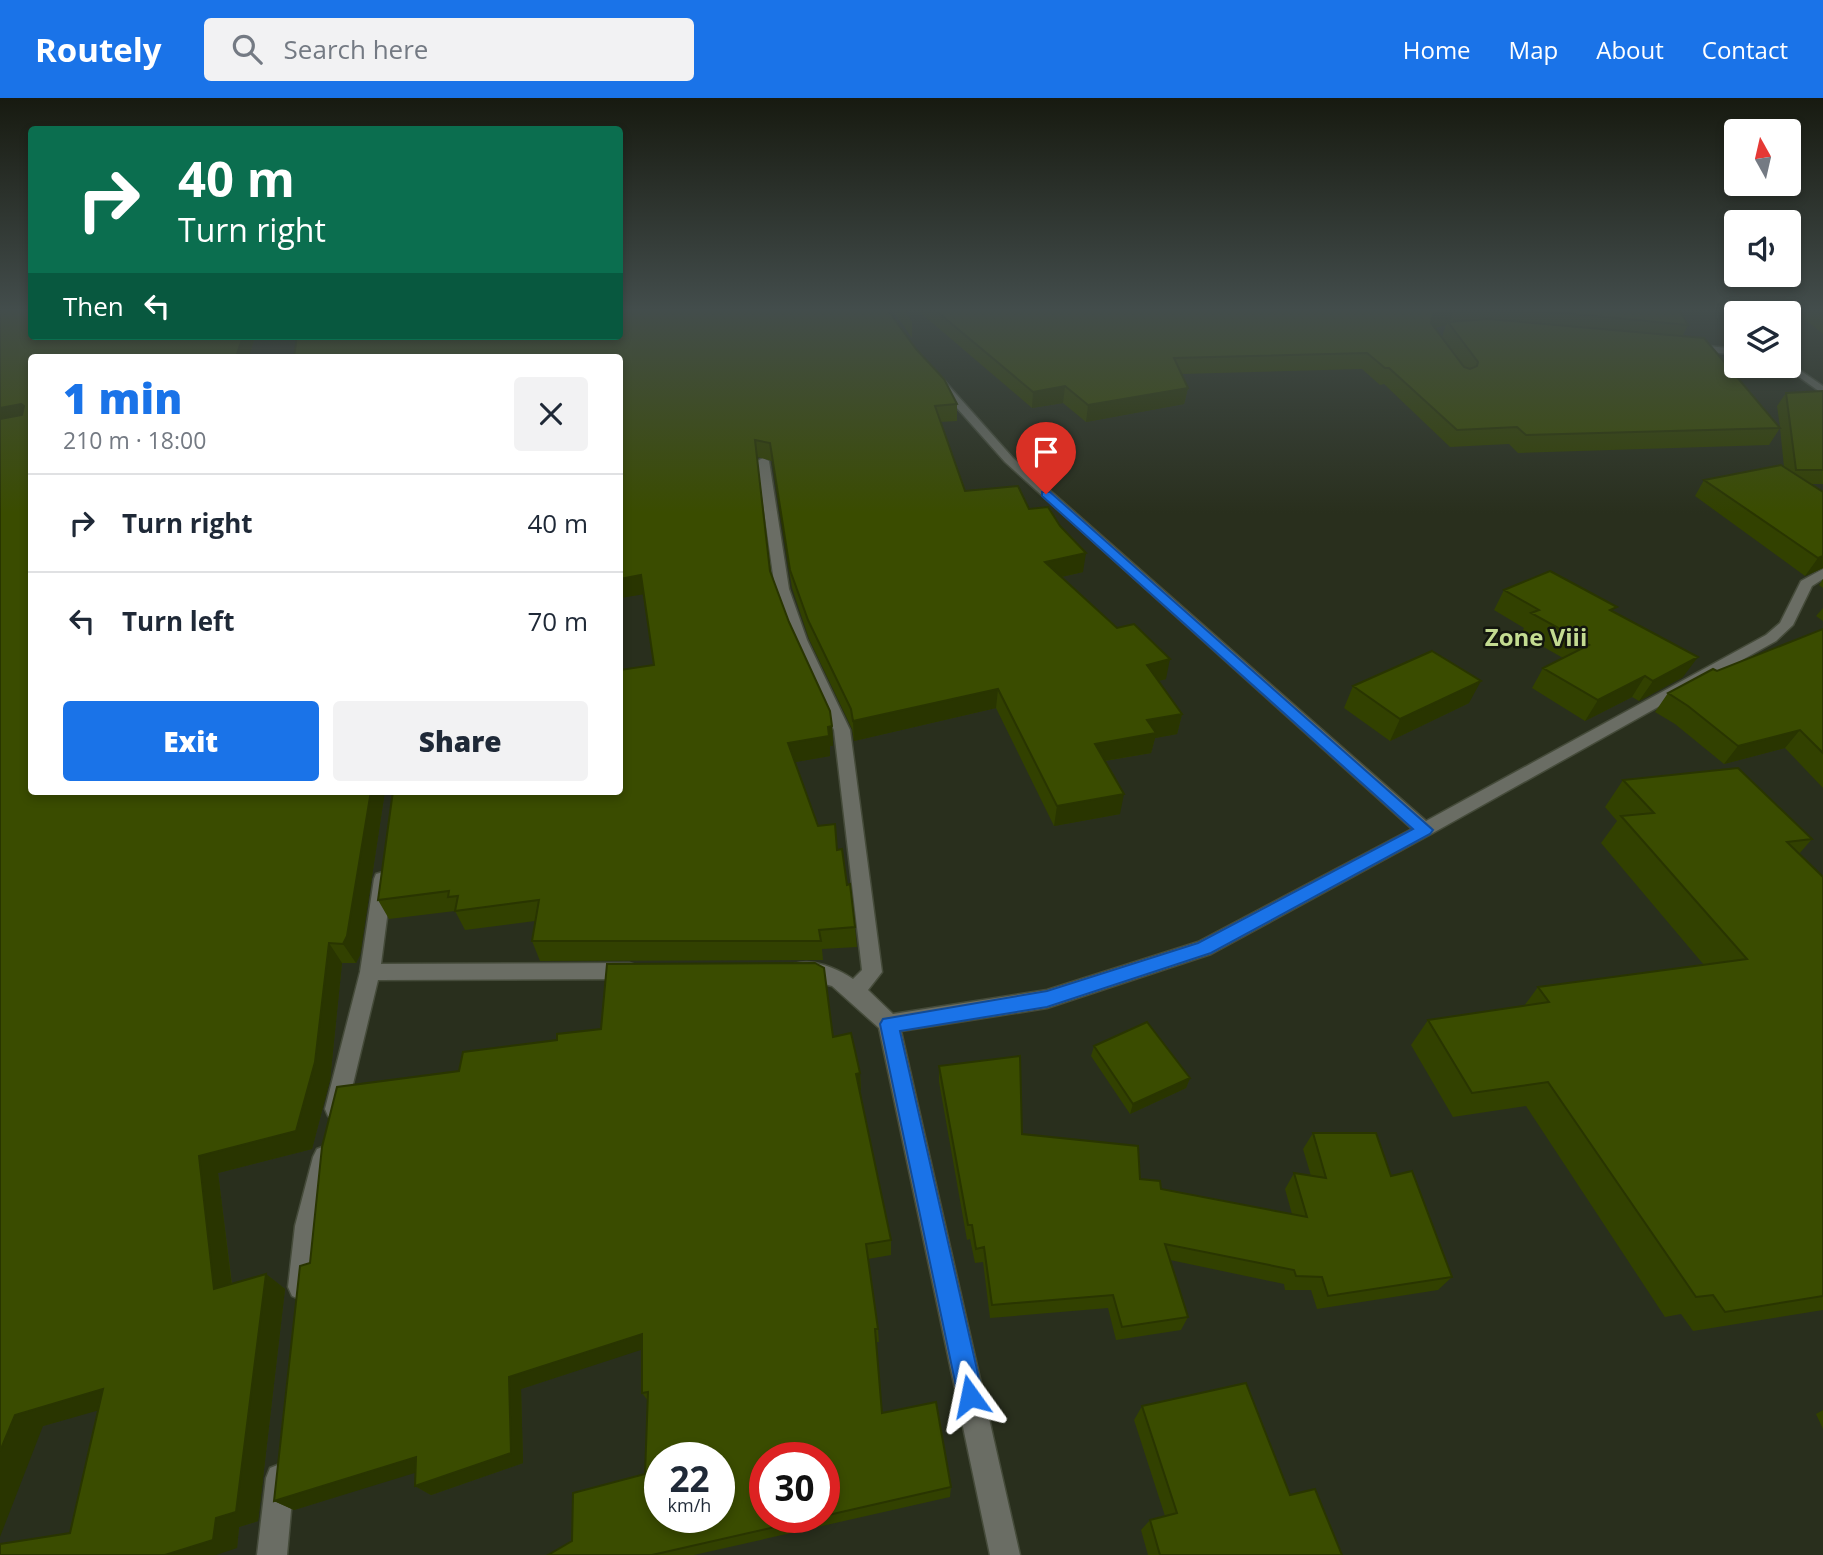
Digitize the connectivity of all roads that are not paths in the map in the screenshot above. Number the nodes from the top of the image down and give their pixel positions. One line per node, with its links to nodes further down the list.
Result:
1 (935, 377): 6 (street)
2 (1804, 377): 3 (street)
3 (1823, 391)
4 (764, 461): 11 (street)
5 (1823, 573): 6 (street)
6 (1425, 830): 12 (street)
7 (386, 856): 10 (street)
8 (780, 970): 11 (street)
9 (643, 971): 10 (street)
10 (370, 972): 13 (street)
11 (855, 990): 12 (street)
12 (889, 1024): 16 (street)
13 (298, 1308)
14 (282, 1459): 15 (street)
15 (272, 1555)
16 (1005, 1555)

